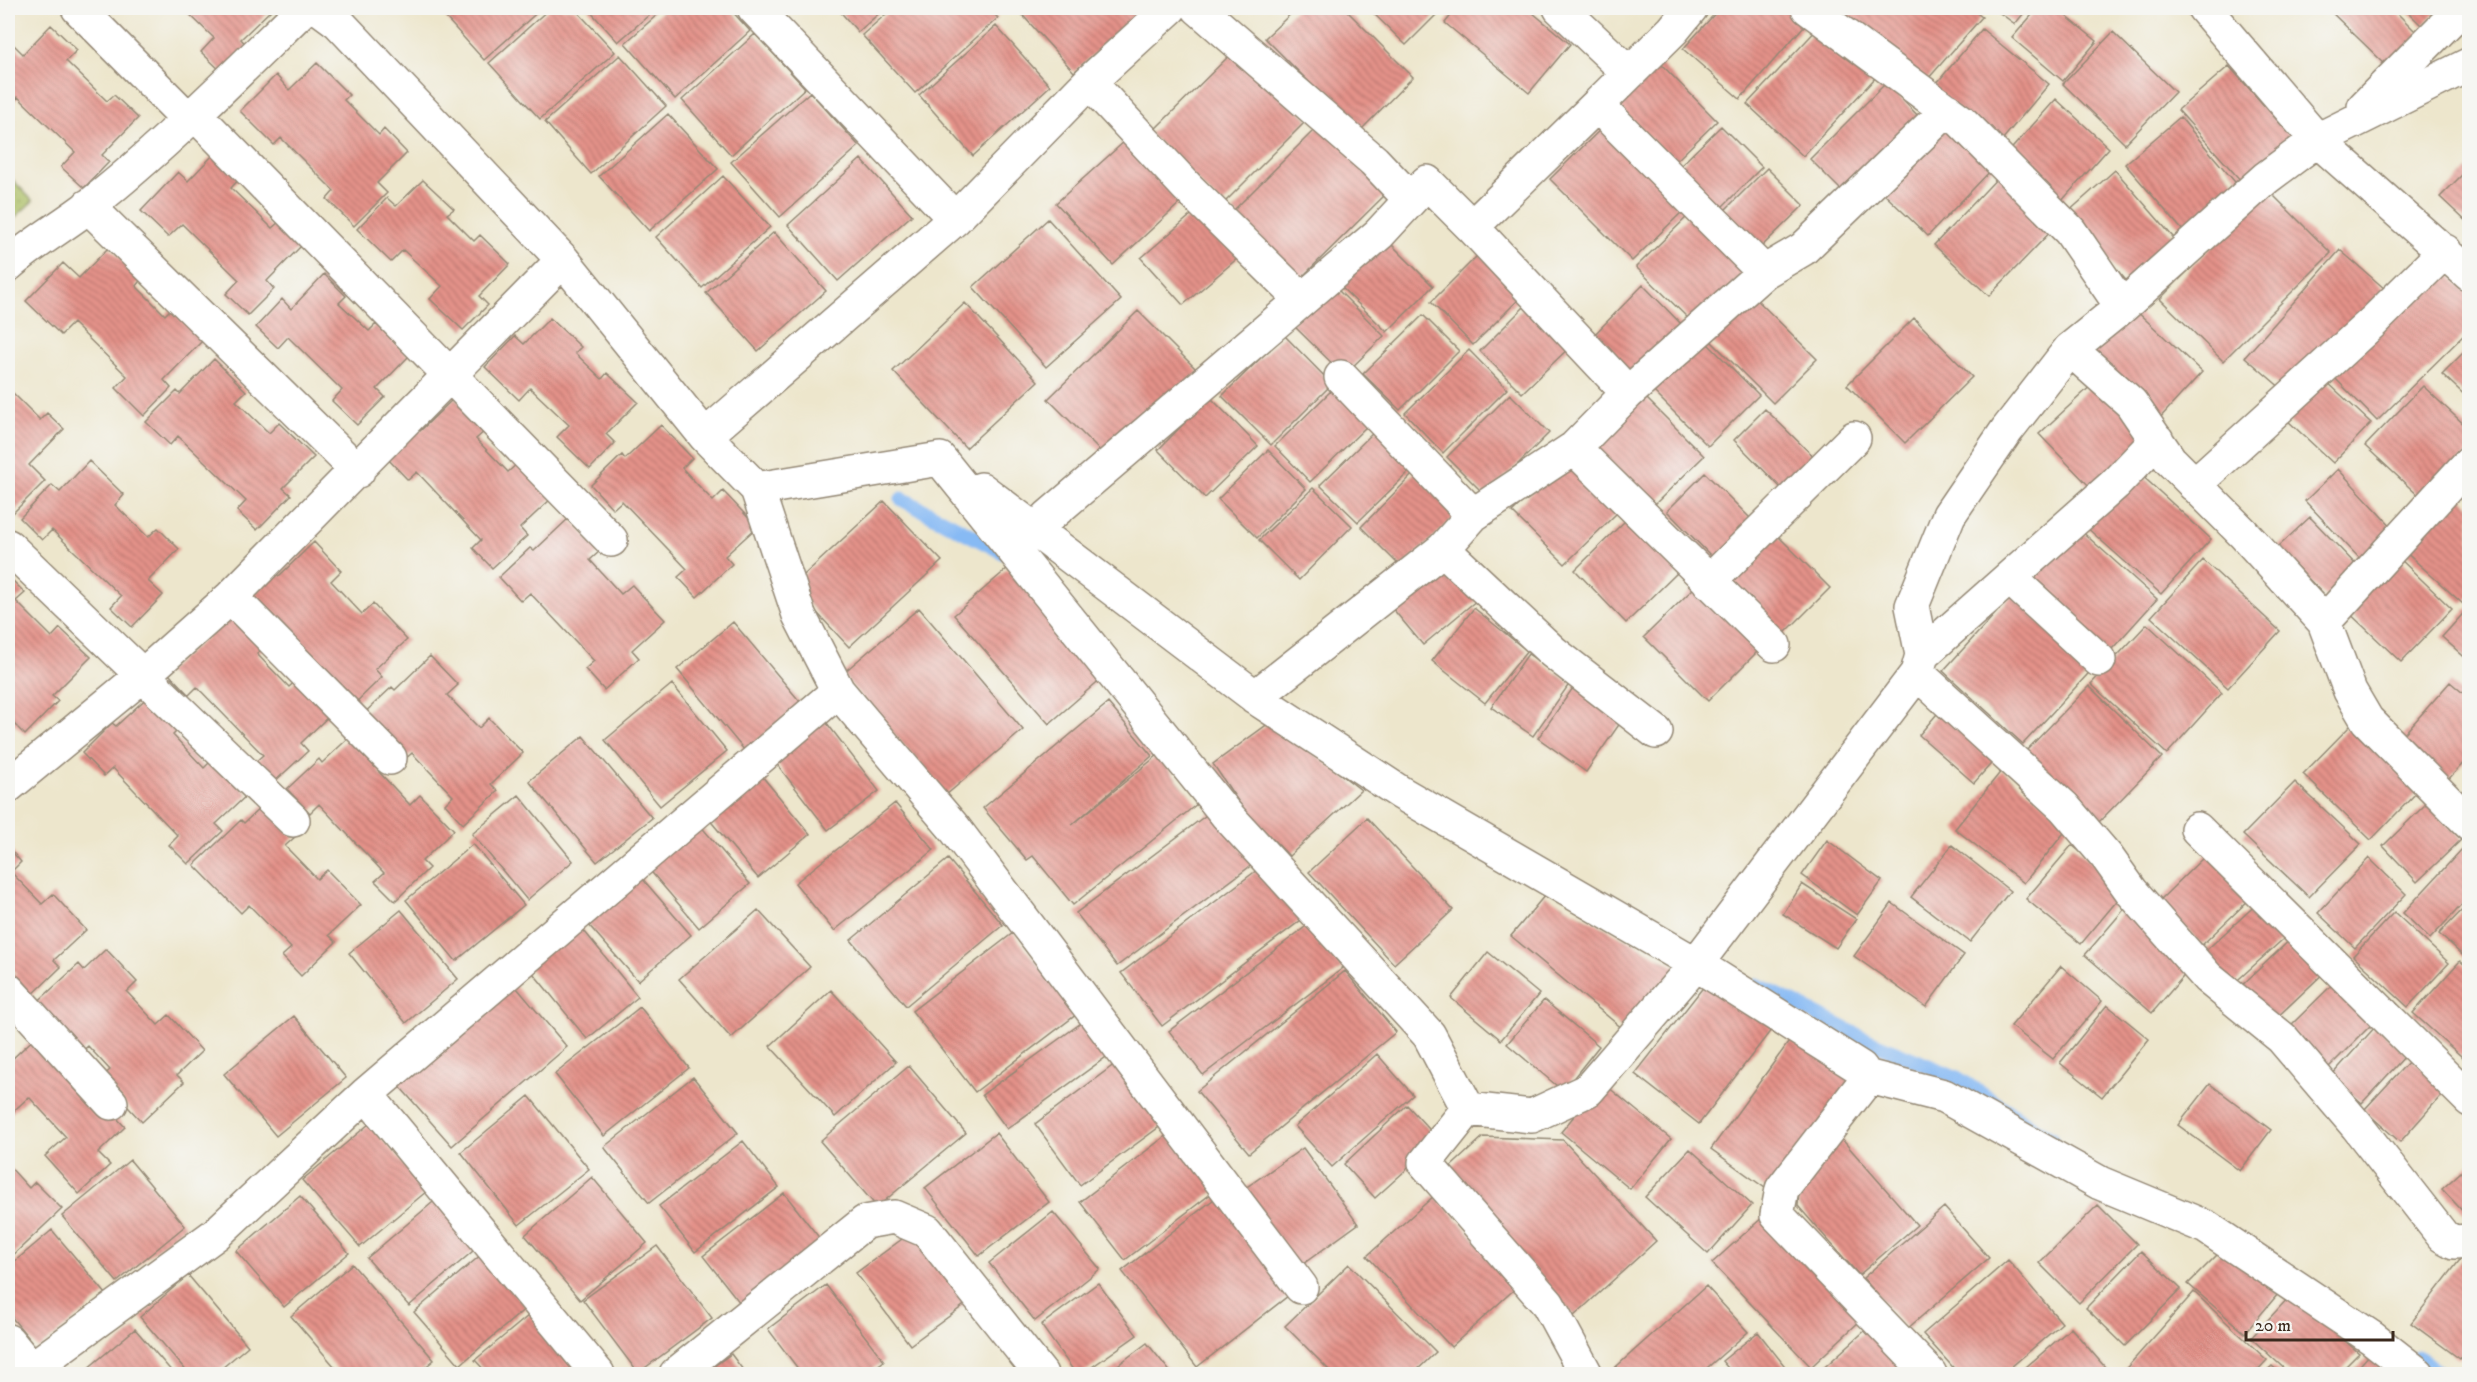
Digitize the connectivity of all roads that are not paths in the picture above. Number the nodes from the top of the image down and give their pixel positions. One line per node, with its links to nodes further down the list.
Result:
1 (78, 8): 17 (street)
2 (304, 8): 17 (street)
3 (754, 8): 22 (street)
4 (1170, 8): 14 (street)
5 (1198, 8): 20 (street)
6 (1560, 8): 13 (street)
7 (1691, 8): 13 (street)
8 (1808, 8): 16 (street)
9 (2204, 8): 19 (street)
10 (2462, 8): 18 (street)
11 (338, 12): 25 (street)
12 (2469, 64): 18 (street)
13 (1629, 73): 15 (street)
14 (1089, 82): 22 (street); 29 (street)
15 (1597, 105): 23 (street); 27 (street)
16 (1947, 111): 27 (street); 30 (street)
17 (192, 117): 21 (street); 32 (street)
18 (2346, 124): 19 (street)
19 (2317, 140): 24 (street); 30 (street)
20 (1410, 199): 23 (street); 29 (street)
21 (88, 206): 26 (street); 41 (street)
22 (956, 219): 35 (street)
23 (1472, 227): 34 (street)
24 (2445, 251): 28 (street); 42 (street)
25 (563, 260): 32 (street); 35 (street)
26 (8, 264)
27 (1764, 272): 34 (street)
28 (2469, 275)
29 (1302, 300): 45 (street)
30 (2122, 307): 31 (street)
31 (2070, 349): 37 (street); 55 (street)
32 (450, 375): 41 (street); 46 (street)
33 (1341, 377): 44 (street)
34 (1628, 393): 38 (street)
35 (705, 436): 43 (street)
36 (1854, 438): 50 (street)
37 (2157, 441): 42 (street); 49 (street)
38 (1574, 448): 44 (street); 50 (street)
39 (940, 459): 43 (street); 58 (street); 71 (street)
40 (2469, 462): 52 (street)
41 (357, 471): 51 (street)
42 (2194, 485): 52 (street)
43 (757, 489): 57 (street)
44 (1473, 515): 48 (street)
45 (1048, 517)
46 (611, 540)
47 (8, 546): 56 (street)
48 (1443, 549): 58 (street); 59 (street)
49 (2010, 578): 54 (street); 55 (street)
50 (1709, 582): 53 (street)
51 (231, 597): 56 (street); 60 (street)
52 (2324, 622): 63 (street)
53 (1774, 645)
54 (2099, 660)
55 (1920, 664): 65 (street); 72 (street)
56 (142, 676): 61 (street); 62 (street)
57 (838, 692): 68 (street); 73 (street)
58 (1255, 697): 65 (street)
59 (1656, 732)
60 (390, 758)
61 (8, 784)
62 (293, 820)
63 (2469, 824)
64 (2197, 829): 69 (street)
65 (1696, 964): 67 (street); 71 (street)
66 (8, 990): 70 (street)
67 (1866, 1076): 80 (street); 81 (street)
68 (366, 1094): 75 (street); 76 (street)
69 (2469, 1100)
70 (111, 1103)
71 (1468, 1109): 79 (street)
72 (2469, 1241)
73 (1301, 1287)
74 (8, 1341): 75 (street)
75 (33, 1372)
76 (598, 1374)
77 (676, 1374): 78 (street)
78 (1041, 1374)
79 (1586, 1374)
80 (1930, 1374)
81 (2418, 1374)

